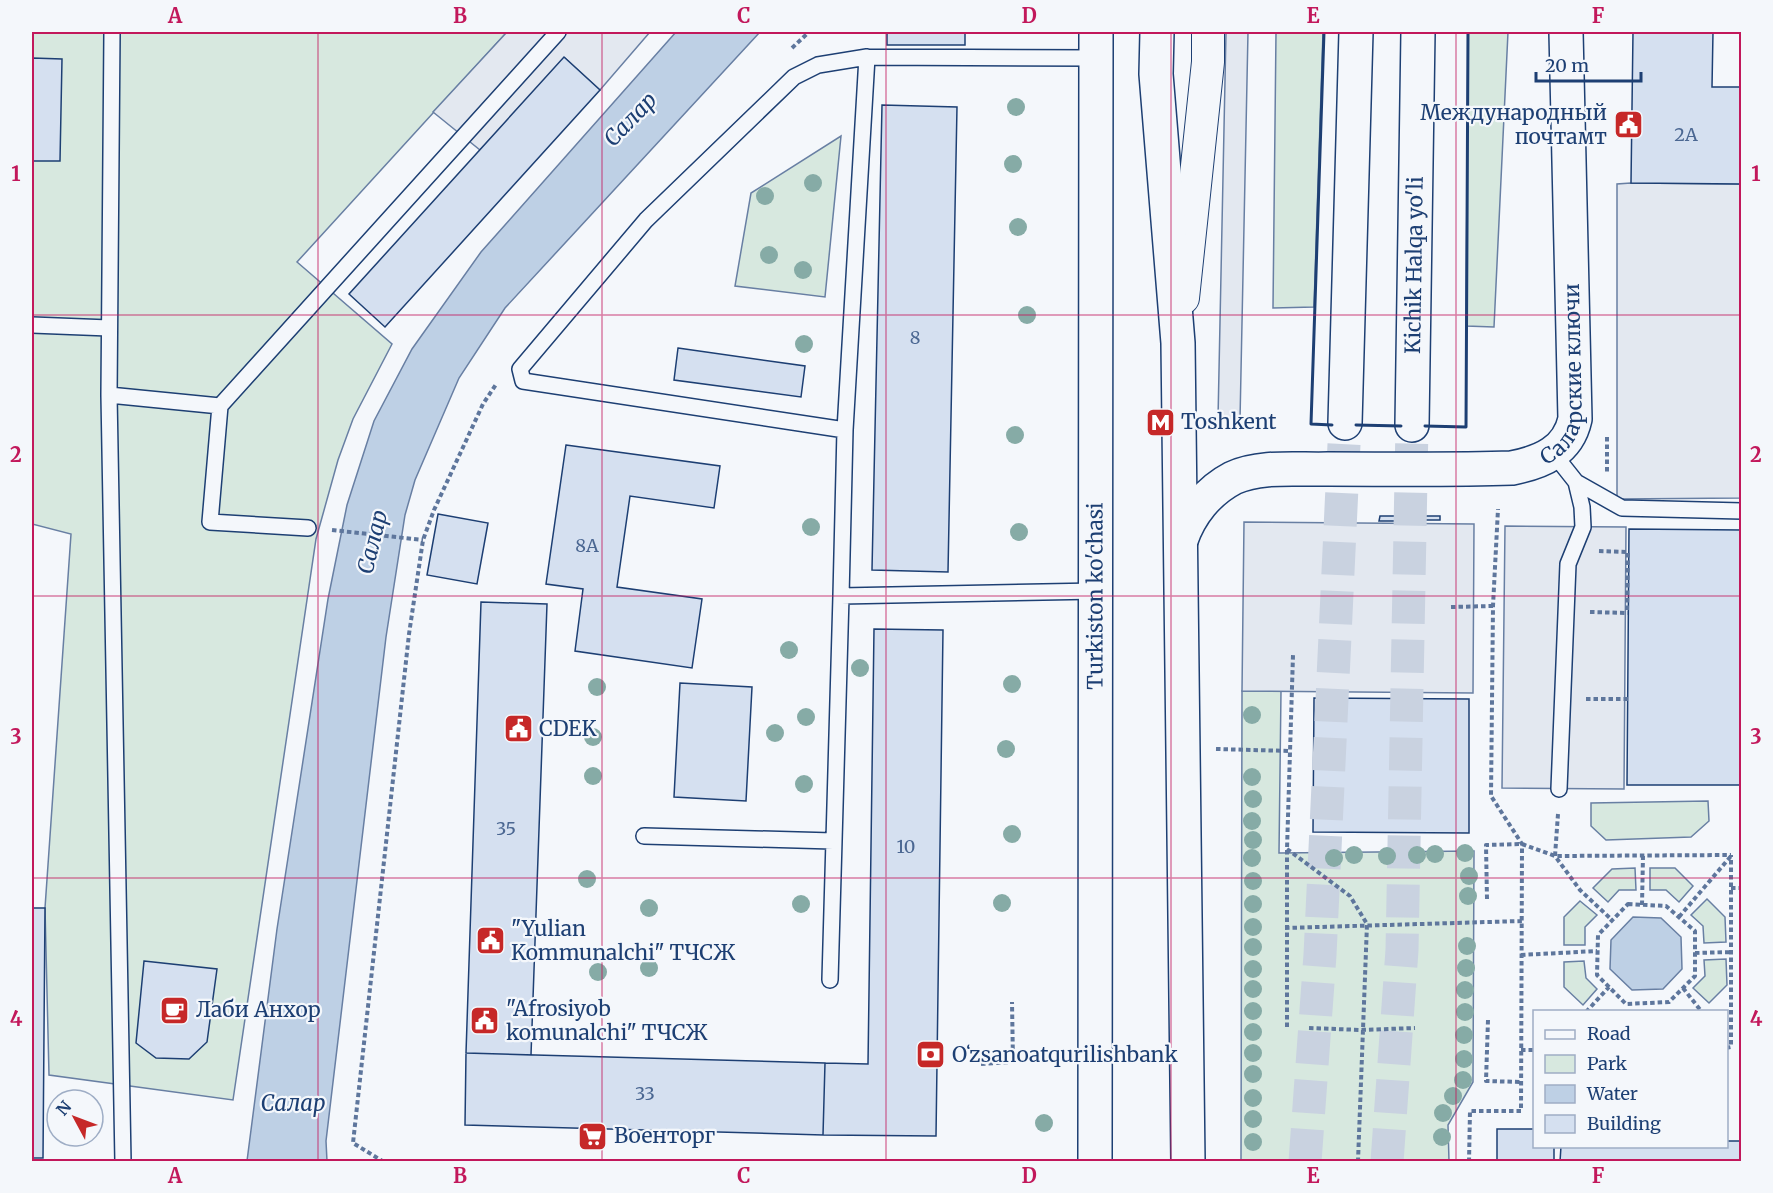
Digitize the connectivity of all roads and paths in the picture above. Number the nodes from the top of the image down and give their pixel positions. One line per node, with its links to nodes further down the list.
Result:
1 (112, 32): 11 (lane)
2 (558, 32): 15 (lane)
3 (1157, 32): 12 (main road)
4 (1208, 32): 12 (street)
5 (1356, 32): 16 (main road)
6 (1418, 32): 17 (main road, Kichik Halqa yo'li)
7 (1566, 32): 19 (main road, Саларские ключи)
8 (1096, 45): 9 (lane); 27 (main road, Turkiston ko'chasi)
9 (867, 57): 13 (lane); 18 (lane)
10 (32, 325): 11 (lane)
11 (109, 328): 14 (lane)
12 (1178, 343): 25 (main road)
13 (524, 364): 18 (lane); 24 (path)
14 (109, 395): 15 (lane); 76 (lane)
15 (220, 406): 23 (lane)
16 (1345, 423)
17 (1412, 425)
18 (845, 430): 28 (lane)
19 (1553, 453): 20 (lane); 25 (main road, Саларские ключи)
20 (1576, 482): 22 (lane); 26 (lane)
21 (1498, 509): 30 (path)
22 (1742, 511)
23 (308, 528): 24 (path)
24 (423, 540): 77 (path)
25 (1180, 542): 35 (main road)
26 (1573, 550): 31 (path); 37 (lane)
27 (1097, 591): 28 (lane); 78 (main road, Turkiston ko'chasi)
28 (841, 596): 39 (lane)
29 (1451, 606): 30 (path)
30 (1492, 606): 40 (path)
31 (1615, 613)
32 (1293, 655): 36 (path)
33 (1611, 699): 34 (path)
34 (1628, 699)
35 (1183, 748): 36 (path); 79 (main road)
36 (1290, 751): 41 (path)
37 (1559, 789): 43 (path)
38 (644, 836): 39 (lane)
39 (833, 841): 58 (lane)
40 (1522, 844): 43 (path); 47 (path); 51 (path)
41 (1287, 849): 52 (path); 53 (path)
42 (1731, 855): 44 (path); 45 (path); 49 (path)
43 (1555, 856): 44 (path); 50 (path)
44 (1643, 856): 48 (path)
45 (1731, 888): 46 (path); 55 (path)
46 (1742, 888)
47 (1487, 899)
48 (1642, 905): 49 (path); 50 (path)
49 (1679, 917): 56 (path)
50 (1612, 920): 54 (path)
51 (1522, 921): 52 (path); 57 (path)
52 (1367, 924): 53 (path); 70 (path)
53 (1286, 928): 67 (path)
54 (1597, 951): 57 (path); 59 (path)
55 (1731, 952): 56 (path); 71 (path)
56 (1695, 953): 60 (path)
57 (1521, 955): 72 (path)
58 (830, 980)
59 (1609, 987): 62 (path); 63 (path)
60 (1683, 988): 62 (path); 65 (path)
61 (1012, 1002): 74 (path)
62 (1646, 1003): 64 (path)
63 (1587, 1010)
64 (1646, 1010)
65 (1701, 1010)
66 (1488, 1020): 75 (path)
67 (1287, 1027)
68 (1309, 1028): 70 (path)
69 (1414, 1028): 70 (path)
70 (1361, 1030): 80 (path)
71 (1729, 1047)
72 (1521, 1050): 73 (path); 75 (path)
73 (1533, 1050)
74 (981, 1064)
75 (1521, 1082): 81 (path)
76 (123, 1161)
77 (384, 1161)
78 (1095, 1161)
79 (1188, 1161)
80 (1358, 1161)
81 (1469, 1161)

